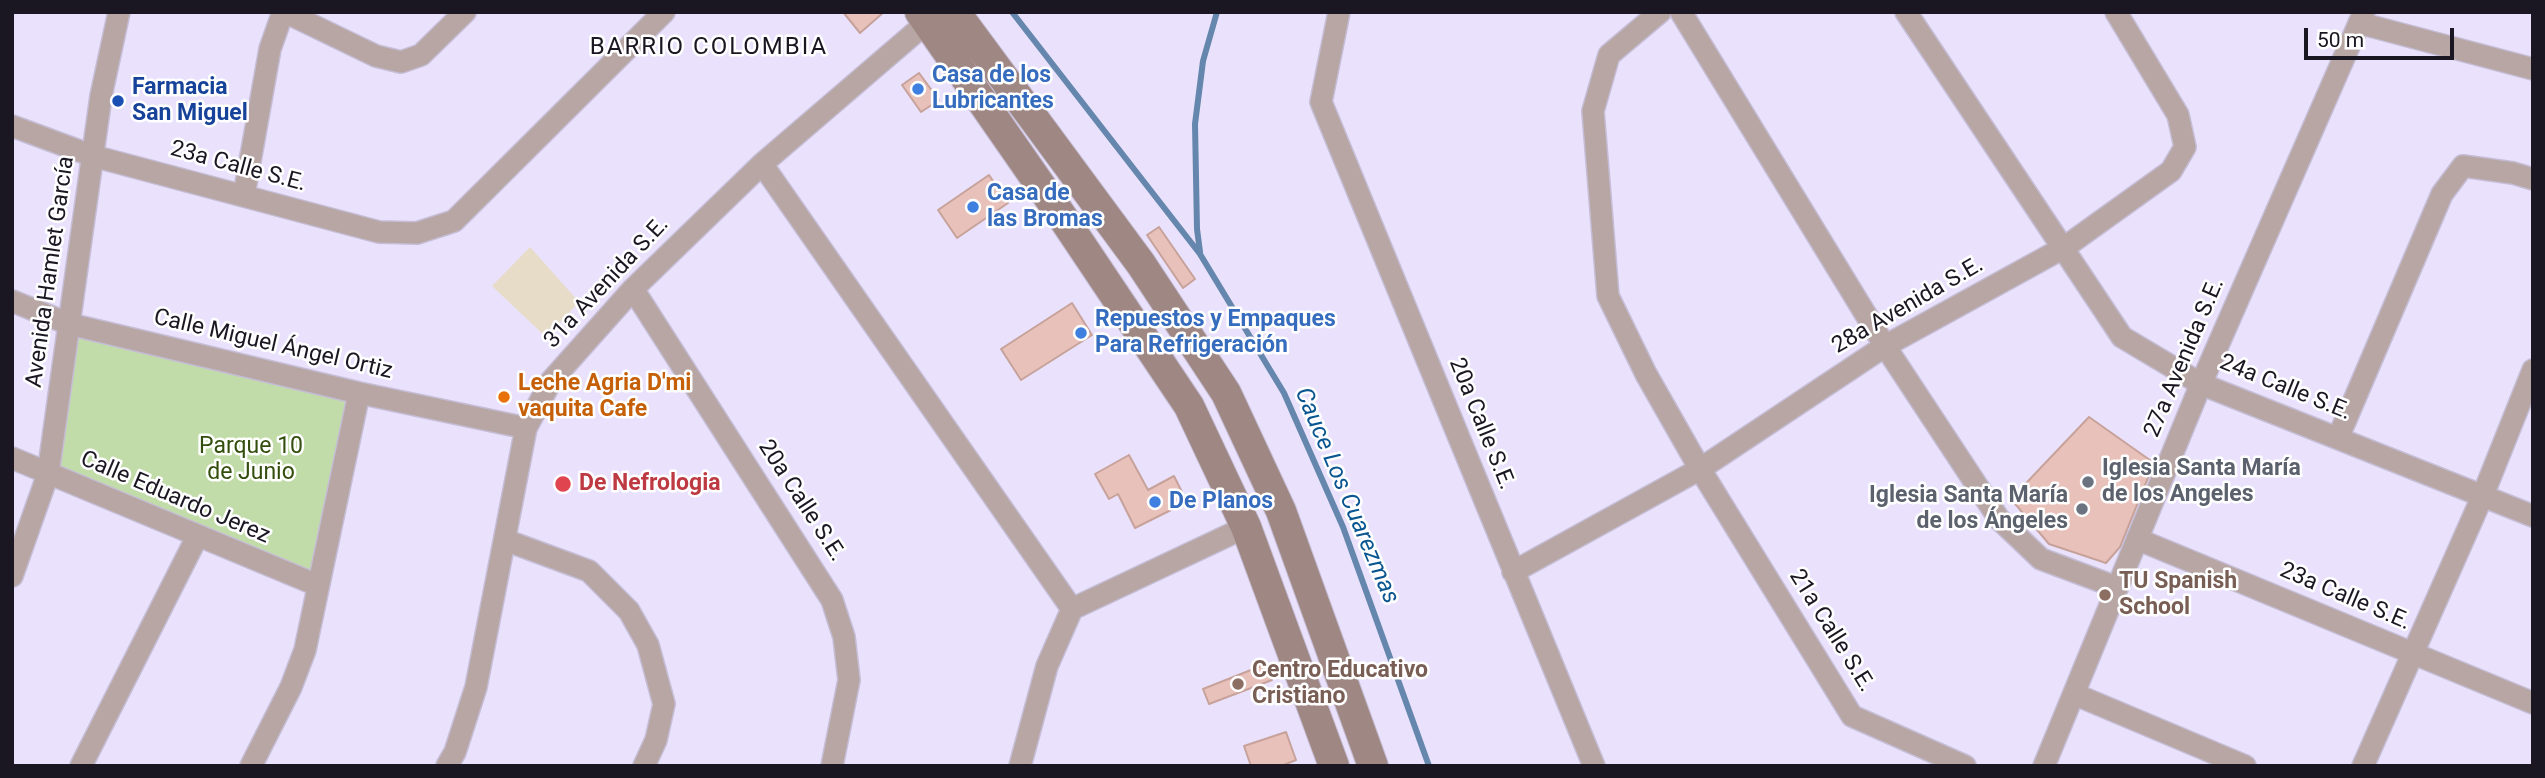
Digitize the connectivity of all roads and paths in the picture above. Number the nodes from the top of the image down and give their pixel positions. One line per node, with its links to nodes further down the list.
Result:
1 (119, 12): 15 (street, Avenida Hamlet García)
2 (284, 12): 3 (street); 18 (street)
3 (464, 12)
4 (664, 12): 18 (street, 23a Calle S.E.)
5 (955, 12): 53 (main road)
6 (1339, 12): 38 (street, 20a Calle S.E.)
7 (1660, 12): 30 (street, 21a Calle S.E.)
8 (1681, 12): 23 (street)
9 (1906, 12): 19 (street, 24a Calle S.E.)
10 (2116, 12): 19 (street, 28a Avenida S.E.)
11 (929, 15): 16 (street, 31a Avenida S.E.); 34 (main road)
12 (2362, 18): 13 (street); 25 (street, 27a Avenida S.E.)
13 (2533, 69)
14 (12, 127): 15 (street, 23a Calle S.E.)
15 (93, 156): 18 (street, 23a Calle S.E.); 22 (street, Avenida Hamlet García)
16 (762, 164): 20 (street, 31a Avenida S.E.); 42 (street)
17 (2533, 179): 28 (street)
18 (244, 195)
19 (2065, 247): 23 (street, 28a Avenida S.E.); 25 (street, 24a Calle S.E.)
20 (633, 289): 27 (street, 31a Avenida S.E.); 50 (street, 20a Calle S.E.)
21 (12, 301): 22 (street, Calle Miguel Ángel Ortiz)
22 (69, 324): 26 (street, Calle Miguel Ángel Ortiz); 31 (street, Avenida Hamlet García)
23 (1885, 346): 30 (street, 28a Avenida S.E.); 41 (street)
24 (2533, 370): 32 (street)
25 (2201, 384): 28 (street, 24a Calle S.E.); 36 (street, 27a Avenida S.E.)
26 (359, 393): 27 (street, Calle Miguel Ángel Ortiz); 40 (street)
27 (526, 428): 37 (street, 31a Avenida S.E.)
28 (2338, 438): 32 (street, 24a Calle S.E.)
29 (12, 458): 31 (street, Calle Eduardo Jerez)
30 (1700, 469): 38 (street, 28a Avenida S.E.); 55 (street, 21a Calle S.E.)
31 (48, 474): 35 (street, Calle Eduardo Jerez); 39 (street, Avenida Hamlet García)
32 (2483, 495): 33 (street, 24a Calle S.E.); 43 (street)
33 (2533, 516)
34 (1247, 527): 42 (street); 52 (main road)
35 (197, 537): 40 (street, Calle Eduardo Jerez); 46 (street)
36 (2137, 539): 41 (street, 27a Avenida S.E.); 43 (street, 23a Calle S.E.)
37 (505, 540): 48 (street, 31a Avenida S.E.); 49 (street)
38 (1513, 572): 54 (street, 20a Calle S.E.)
39 (12, 576)
40 (317, 585): 47 (street)
41 (2116, 587): 44 (street, 27a Avenida S.E.)
42 (1073, 609): 51 (street)
43 (2413, 654): 45 (street, 23a Calle S.E.); 58 (street)
44 (2074, 694): 56 (street, 27a Avenida S.E.); 57 (street)
45 (2533, 703)
46 (81, 766)
47 (251, 766)
48 (447, 766)
49 (644, 766)
50 (832, 766)
51 (1020, 766)
52 (1334, 766)
53 (1373, 766)
54 (1594, 766)
55 (1965, 766)
56 (2044, 766)
57 (2245, 766)
58 (2363, 766)

